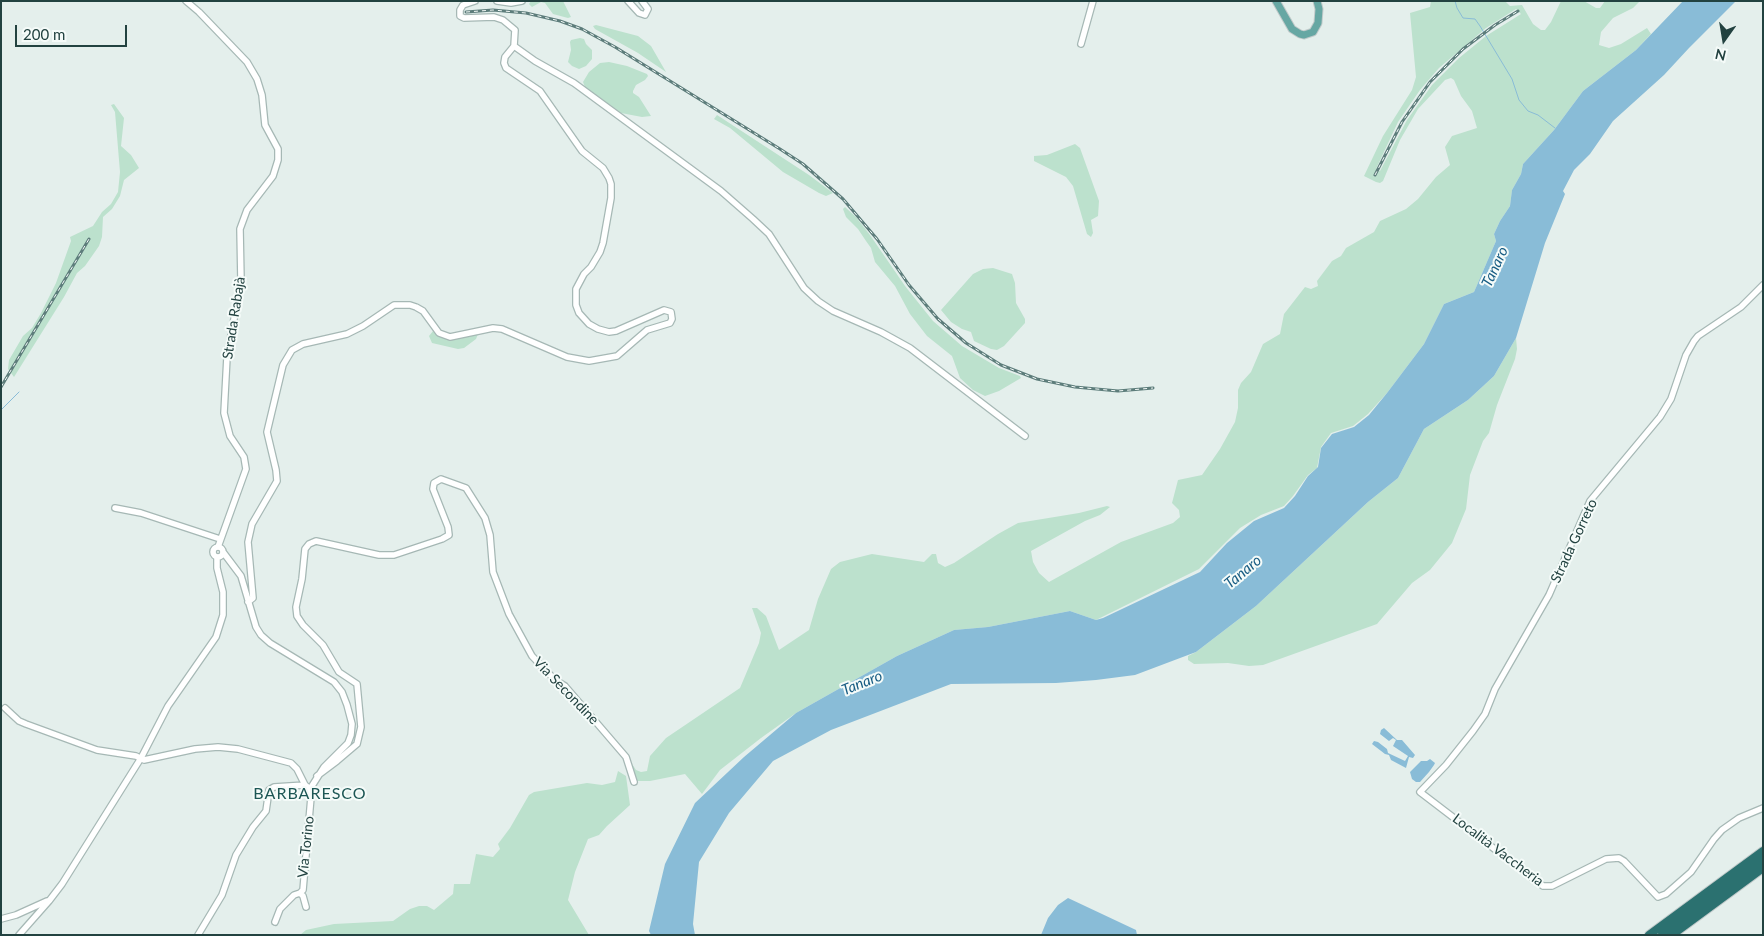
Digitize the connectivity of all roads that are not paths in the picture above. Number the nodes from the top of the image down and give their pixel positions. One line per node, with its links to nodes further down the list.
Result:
1 (186, 1): 15 (street, Strada Rabajà)
2 (475, 1): 11 (street)
3 (497, 1): 4 (street)
4 (522, 1)
5 (628, 1): 6 (street)
6 (642, 1)
7 (1093, 1): 10 (street)
8 (1276, 1): 9 (main road)
9 (1317, 1)
10 (1081, 44)
11 (514, 46): 13 (street); 18 (street)
12 (1763, 285): 24 (street, Strada Gorreto)
13 (1024, 436)
14 (115, 508): 15 (street)
15 (220, 539): 16 (street, Strada Rabajà)
16 (218, 547): 17 (street); 17 (street, Strada Rabajà)
17 (221, 555): 18 (street); 20 (street)
18 (248, 602): 21 (street)
19 (5, 708): 20 (street)
20 (141, 758): 23 (street); 30 (street)
21 (317, 776): 22 (street, Via Secondine); 23 (street)
22 (634, 782)
23 (307, 787): 29 (street, Via Torino); 35 (street)
24 (1420, 792): 25 (street, Località Vaccheria)
25 (1763, 808)
26 (1763, 851): 36 (highway)
27 (1763, 860): 37 (highway)
28 (1763, 868): 38 (highway)
29 (300, 893): 31 (street); 33 (street, Via Torino)
30 (49, 901): 32 (street); 34 (street)
31 (306, 908)
32 (1, 919)
33 (275, 922)
34 (18, 935)
35 (198, 935)
36 (1649, 935)
37 (1662, 935)
38 (1672, 935)

